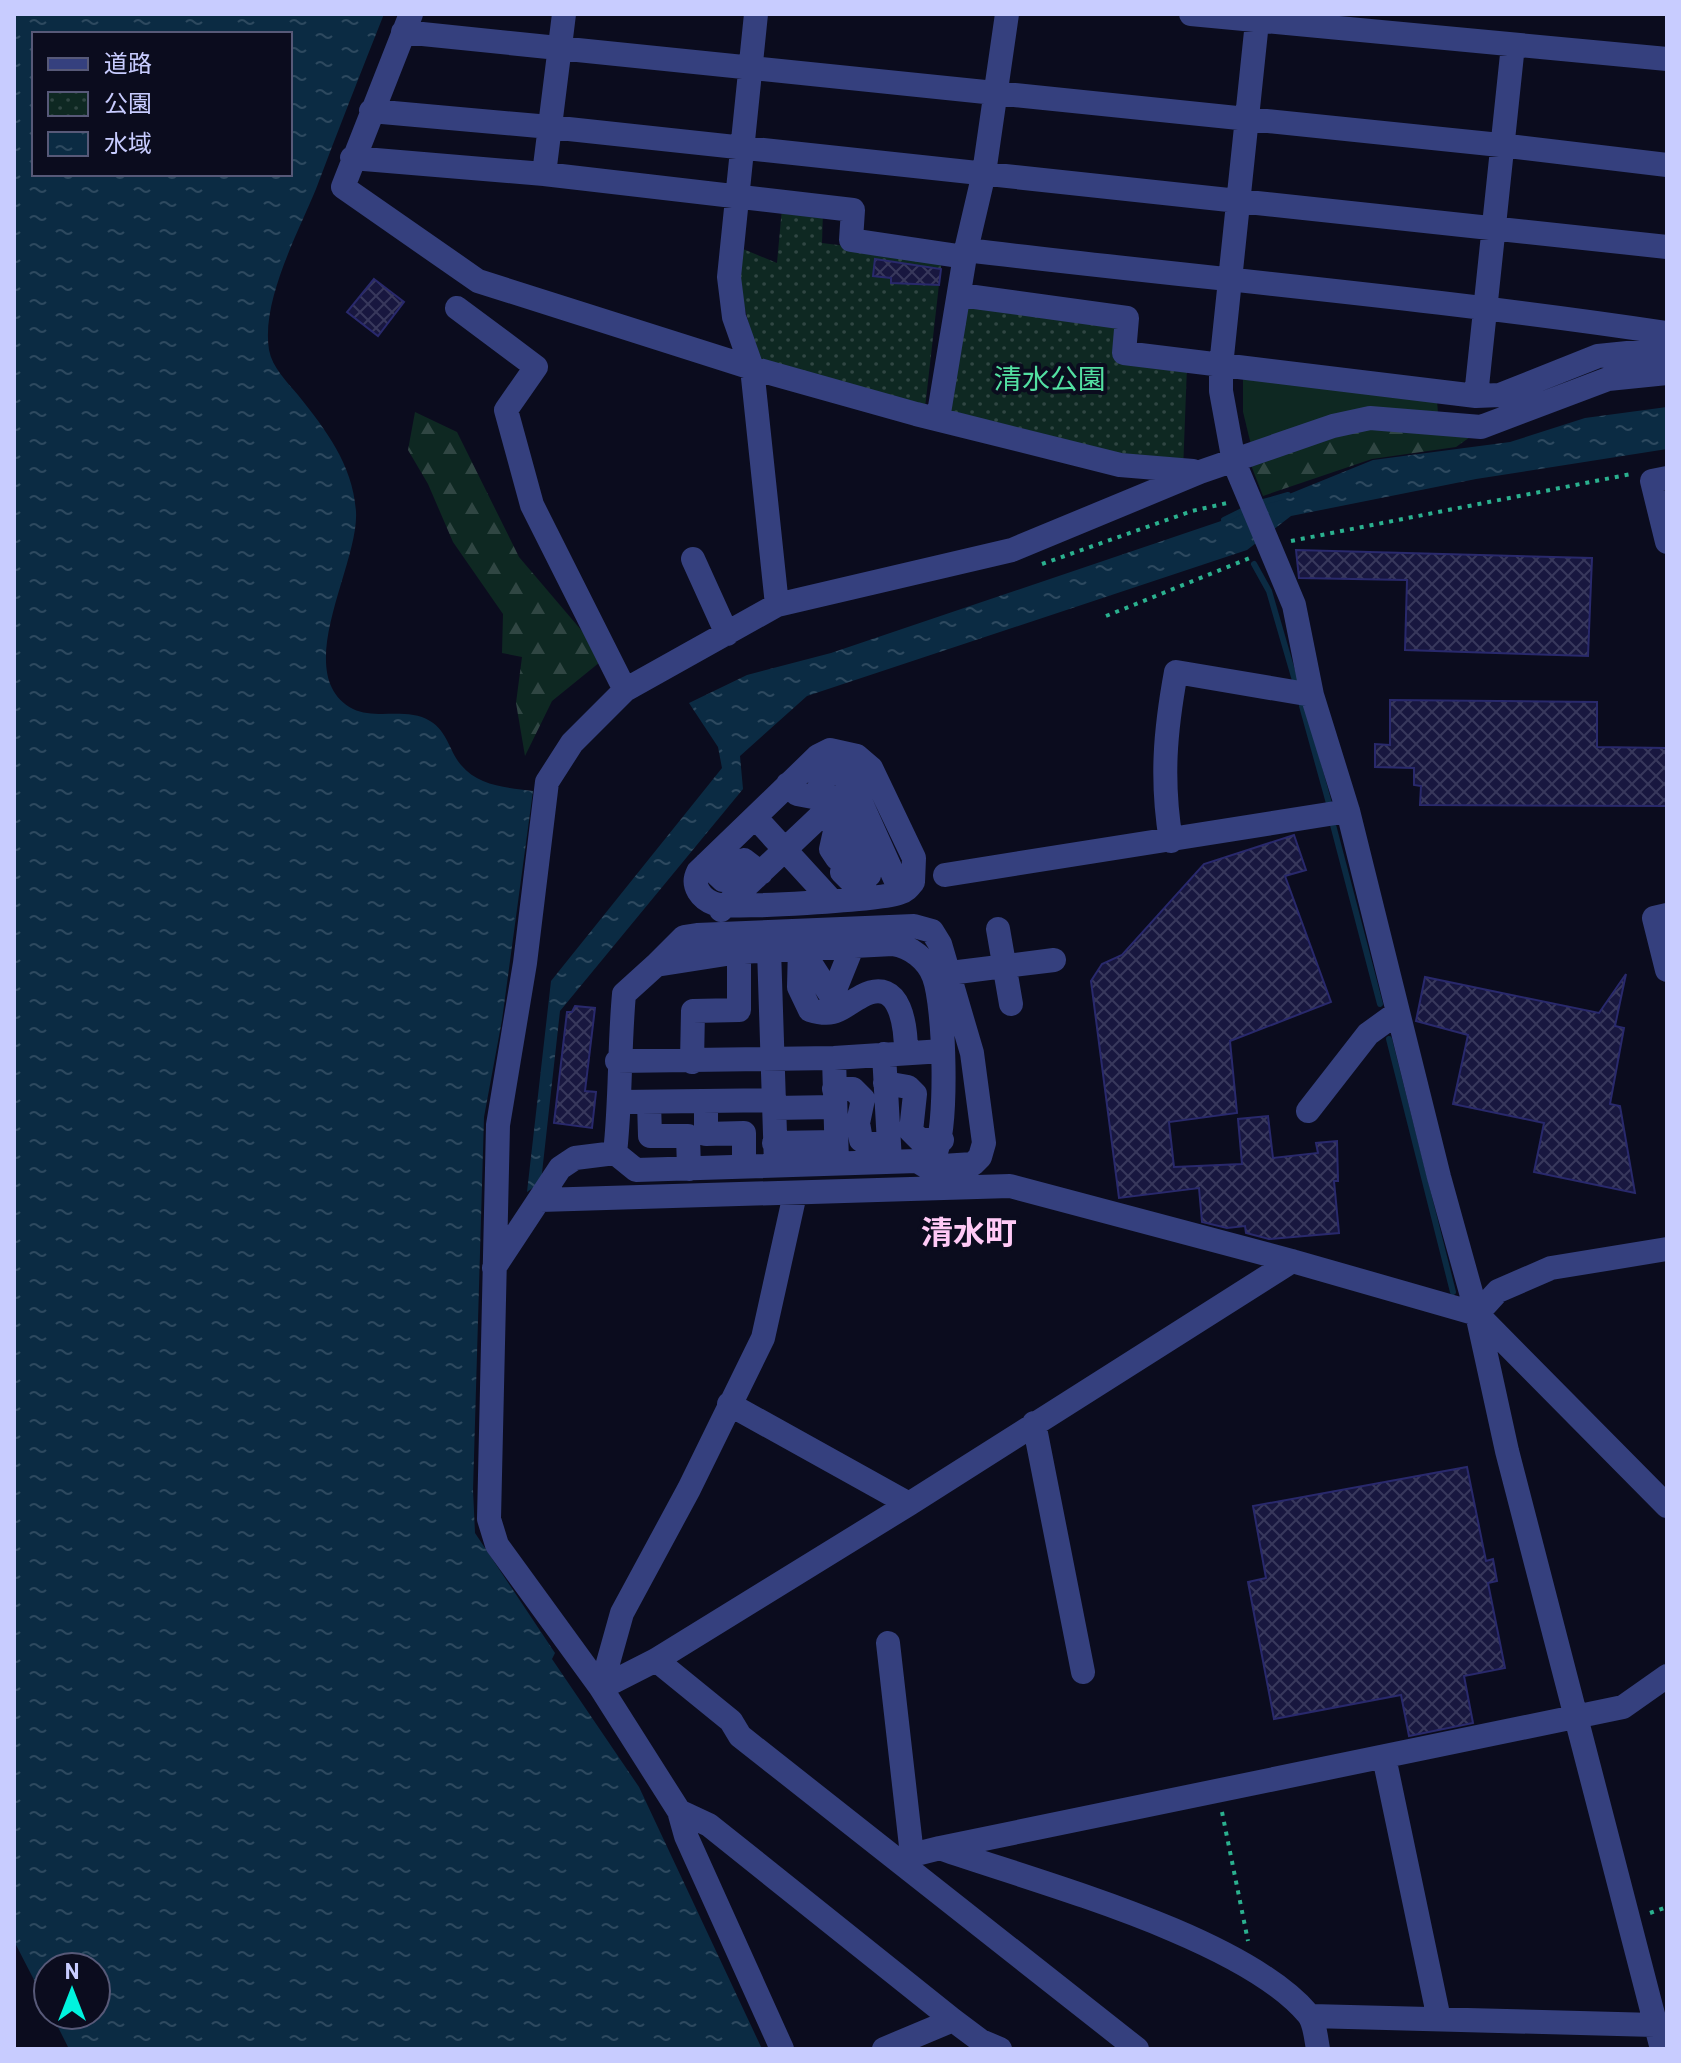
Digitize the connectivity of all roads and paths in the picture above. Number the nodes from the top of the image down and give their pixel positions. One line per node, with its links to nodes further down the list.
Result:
1 (564, 14): 8 (street)
2 (756, 14): 10 (street)
3 (1007, 14): 11 (street)
4 (1191, 14): 5 (street)
5 (1257, 22): 7 (street); 13 (street)
6 (407, 23): 8 (street); 12 (street)
7 (1513, 45): 9 (street); 15 (street)
8 (561, 49): 10 (street); 14 (street)
9 (1667, 59)
10 (751, 67): 11 (street); 16 (street)
11 (997, 93): 13 (street); 19 (street)
12 (371, 111): 14 (street); 17 (street)
13 (1249, 119): 15 (street); 22 (street)
14 (550, 127): 16 (street); 20 (street)
15 (1500, 145): 18 (street); 23 (street)
16 (741, 149): 19 (street); 21 (street)
17 (352, 158): 20 (street); 33 (street)
18 (1667, 165)
19 (984, 173): 22 (street); 25 (street)
20 (544, 174): 21 (street)
21 (738, 198): 25 (street); 33 (street)
22 (1241, 204): 23 (street); 26 (street)
23 (1493, 227): 24 (street); 28 (street)
24 (1667, 247)
25 (965, 254): 26 (street); 27 (street)
26 (1232, 282): 28 (street); 32 (street)
27 (960, 295): 32 (street); 36 (street)
28 (1484, 305): 30 (street); 35 (street)
29 (457, 308): 46 (street)
30 (1667, 333)
31 (1667, 349): 35 (street)
32 (1221, 366): 35 (street); 37 (street)
33 (752, 368): 36 (street); 43 (street)
34 (1667, 373): 37 (street)
35 (1476, 396)
36 (938, 419): 38 (street)
37 (1234, 462): 38 (street); 41 (street)
38 (1200, 472): 43 (street)
39 (1660, 480): 40 (street); 41 (path)
40 (1667, 542)
41 (1270, 550): 44 (path); 47 (street)
42 (693, 559): 45 (street)
43 (777, 605): 45 (street)
44 (1106, 616)
45 (727, 634): 46 (street)
46 (625, 690): 102 (street)
47 (1312, 695): 50 (street); 53 (street)
48 (854, 784): 49 (street); 52 (street); 55 (street); 60 (street)
49 (781, 792): 51 (street); 52 (street)
50 (1348, 811): 53 (street); 76 (street)
51 (755, 817): 54 (street); 56 (street)
52 (806, 830): 54 (street)
53 (1171, 841): 58 (street)
54 (783, 851): 57 (street); 59 (street)
55 (843, 860): 59 (street); 60 (street)
56 (706, 864): 57 (street); 62 (street)
57 (761, 873): 62 (street)
58 (945, 875)
59 (810, 879): 61 (street)
60 (901, 892): 61 (street)
61 (832, 901): 62 (street)
62 (726, 906): 65 (street)
63 (1667, 915): 73 (street)
64 (998, 929): 72 (street)
65 (697, 935): 71 (street); 74 (street)
66 (853, 945): 67 (street); 67 (street); 74 (street)
67 (800, 947): 68 (street); 78 (street)
68 (769, 949): 69 (street); 79 (street)
69 (739, 952): 71 (street); 82 (street)
70 (1054, 960): 72 (street)
71 (656, 965): 81 (street)
72 (1005, 966): 74 (street); 75 (street)
73 (1667, 970)
74 (941, 974): 77 (street); 95 (street)
75 (1011, 1004)
76 (1397, 1013): 89 (street); 103 (street)
77 (943, 1051): 78 (street); 90 (street)
78 (895, 1053): 80 (street); 83 (street)
79 (774, 1058): 80 (street); 82 (street); 88 (street)
80 (834, 1058): 84 (street)
81 (617, 1061): 82 (street); 86 (street)
82 (692, 1062)
83 (885, 1083): 90 (street); 93 (street)
84 (834, 1098): 88 (street); 91 (street); 93 (street)
85 (706, 1101): 87 (street); 88 (street); 96 (street)
86 (620, 1102): 87 (street); 92 (street)
87 (649, 1102): 97 (street)
88 (774, 1104): 94 (street)
89 (1308, 1111)
90 (942, 1140): 95 (street)
91 (836, 1152): 93 (street); 94 (street)
92 (615, 1153): 97 (street); 99 (street)
93 (889, 1153): 95 (street)
94 (775, 1154): 96 (street)
95 (917, 1161)
96 (744, 1166): 97 (street)
97 (689, 1169)
98 (795, 1194): 99 (street); 101 (street); 104 (street)
99 (540, 1200): 102 (street)
100 (1667, 1249): 103 (street)
101 (1292, 1261): 103 (street); 105 (street)
102 (494, 1268): 112 (street)
103 (1477, 1314): 107 (street); 113 (street)
104 (729, 1404): 106 (street); 112 (street)
105 (1034, 1423): 106 (street); 110 (street)
106 (909, 1504): 109 (street)
107 (1667, 1506)
108 (888, 1643): 118 (street)
109 (656, 1660): 112 (street); 118 (street)
110 (1083, 1672)
111 (1667, 1676): 113 (street)
112 (601, 1688): 116 (street)
113 (1575, 1716): 114 (street); 123 (street)
114 (1384, 1757): 115 (street); 121 (street)
115 (1218, 1790): 117 (street); 119 (path)
116 (679, 1811): 122 (street); 124 (street)
117 (940, 1848): 118 (street); 119 (street)
118 (906, 1859): 127 (street)
119 (1254, 1972): 120 (street)
120 (1311, 2016): 121 (street); 128 (street)
121 (1439, 2019): 123 (street)
122 (953, 2020): 125 (street); 126 (street)
123 (1655, 2025): 129 (street)
124 (782, 2049)
125 (884, 2049)
126 (996, 2049)
127 (1137, 2049)
128 (1318, 2049)
129 (1662, 2049)

